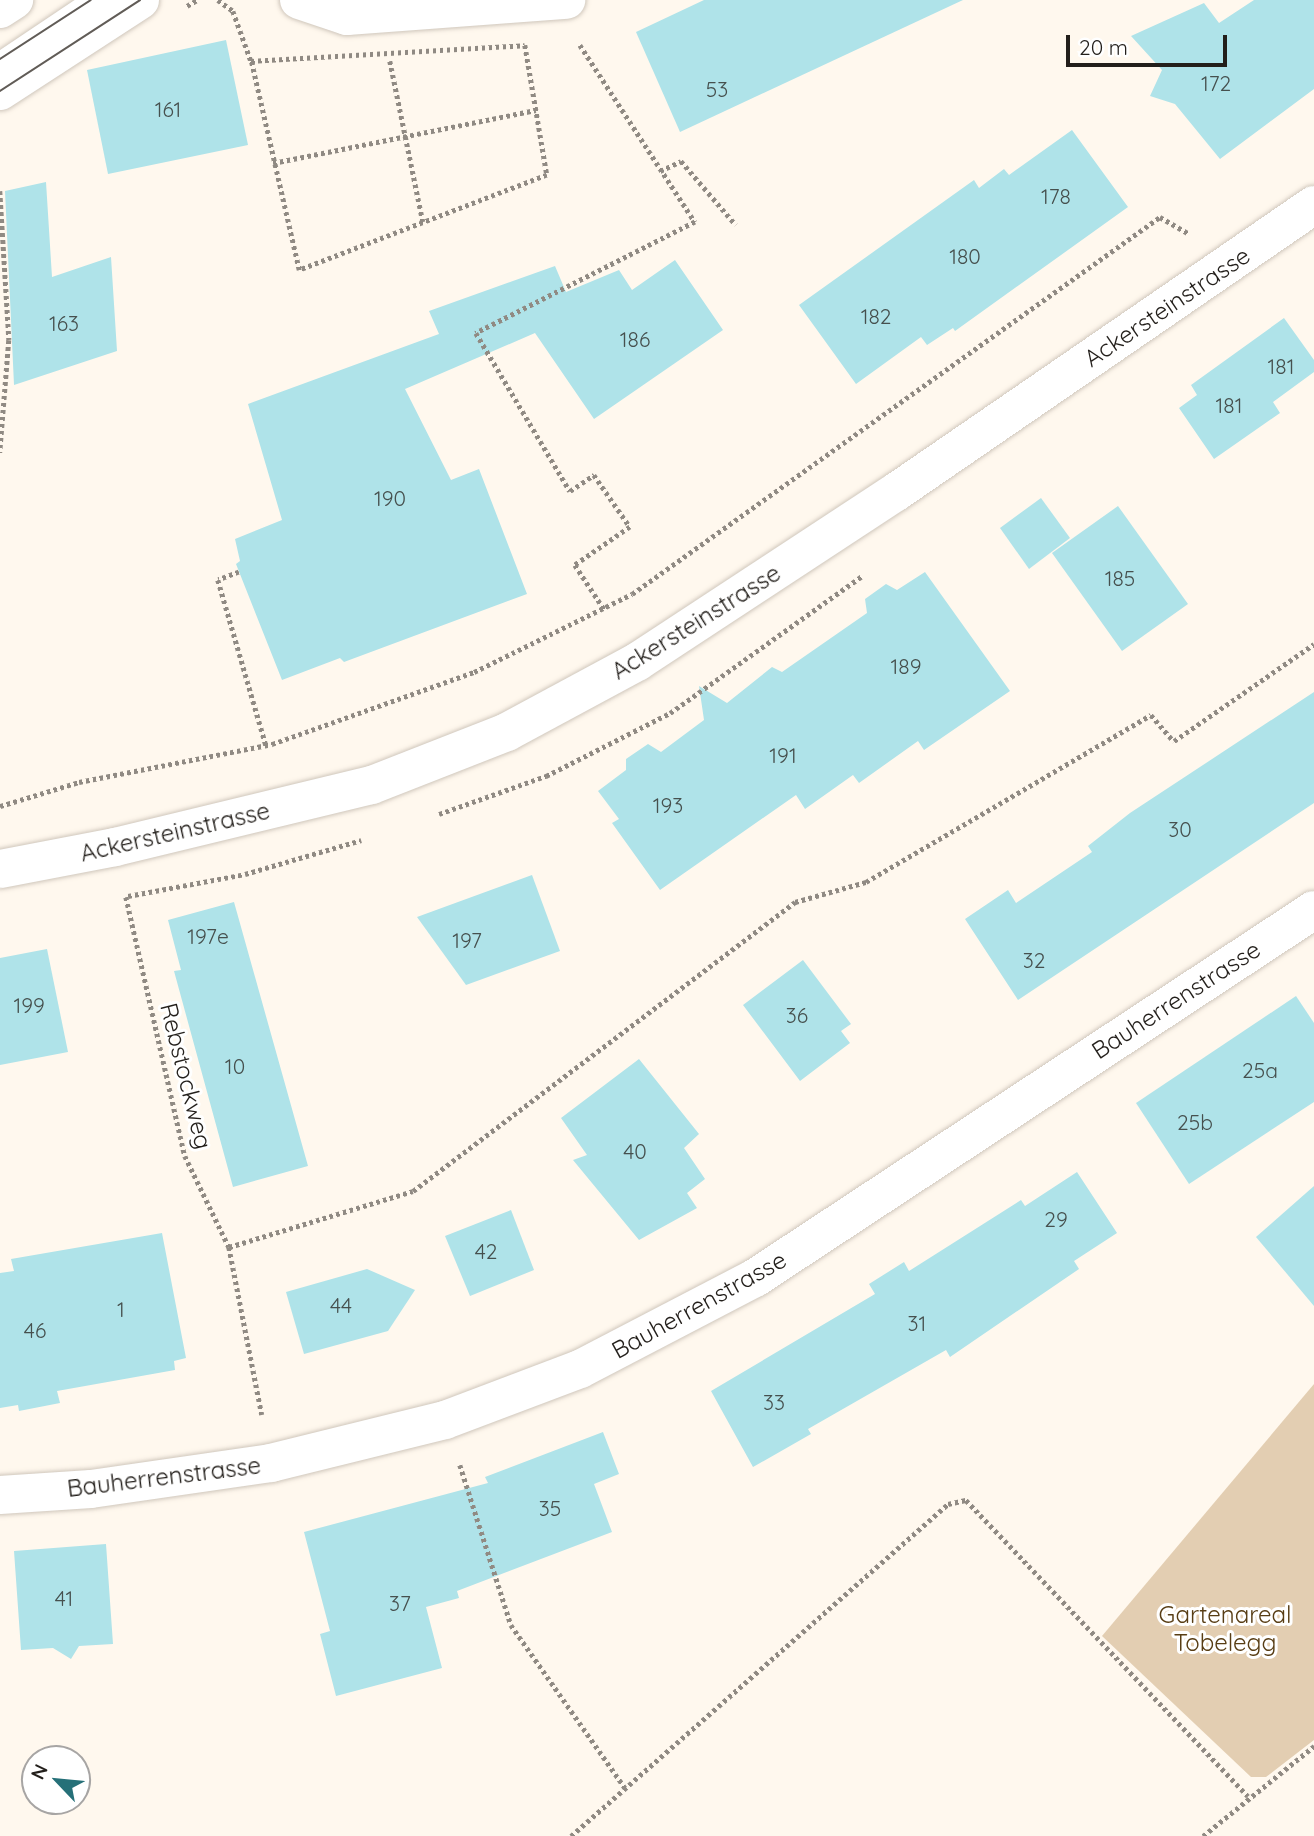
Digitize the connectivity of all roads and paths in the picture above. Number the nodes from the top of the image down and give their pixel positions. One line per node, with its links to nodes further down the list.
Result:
1 (14, 0): 7 (street)
2 (94, 0): 10 (lane)
3 (140, 0): 11 (street)
4 (218, 0): 9 (path)
5 (299, 0): 6 (street)
6 (564, 1): 15 (path)
7 (0, 9)
8 (388, 53): 9 (path); 12 (path); 13 (path)
9 (251, 61): 14 (path)
10 (0, 63)
11 (0, 91)
12 (536, 110): 13 (path); 18 (path)
13 (403, 137): 14 (path); 18 (path)
14 (273, 163): 18 (path)
15 (660, 171): 19 (path); 23 (path)
16 (0, 191): 21 (path)
17 (1310, 217): 27 (street, Ackersteinstrasse)
18 (422, 222)
19 (736, 225)
20 (1192, 236): 23 (path)
21 (0, 453)
22 (239, 572): 25 (path)
23 (604, 609): 25 (path)
24 (1314, 644): 30 (path)
25 (266, 745): 26 (path)
26 (0, 806)
27 (0, 869)
28 (126, 897): 30 (path, Rebstockweg)
29 (1314, 910): 31 (street, Bauherrenstrasse)
30 (229, 1247): 32 (path, Rebstockweg)
31 (445, 1420): 32 (street, Bauherrenstrasse); 35 (path)
32 (271, 1463): 33 (street, Bauherrenstrasse)
33 (0, 1495)
34 (1314, 1746): 36 (path)
35 (625, 1788): 36 (path); 37 (path)
36 (1248, 1796): 38 (path)
37 (571, 1836)
38 (1203, 1836)

